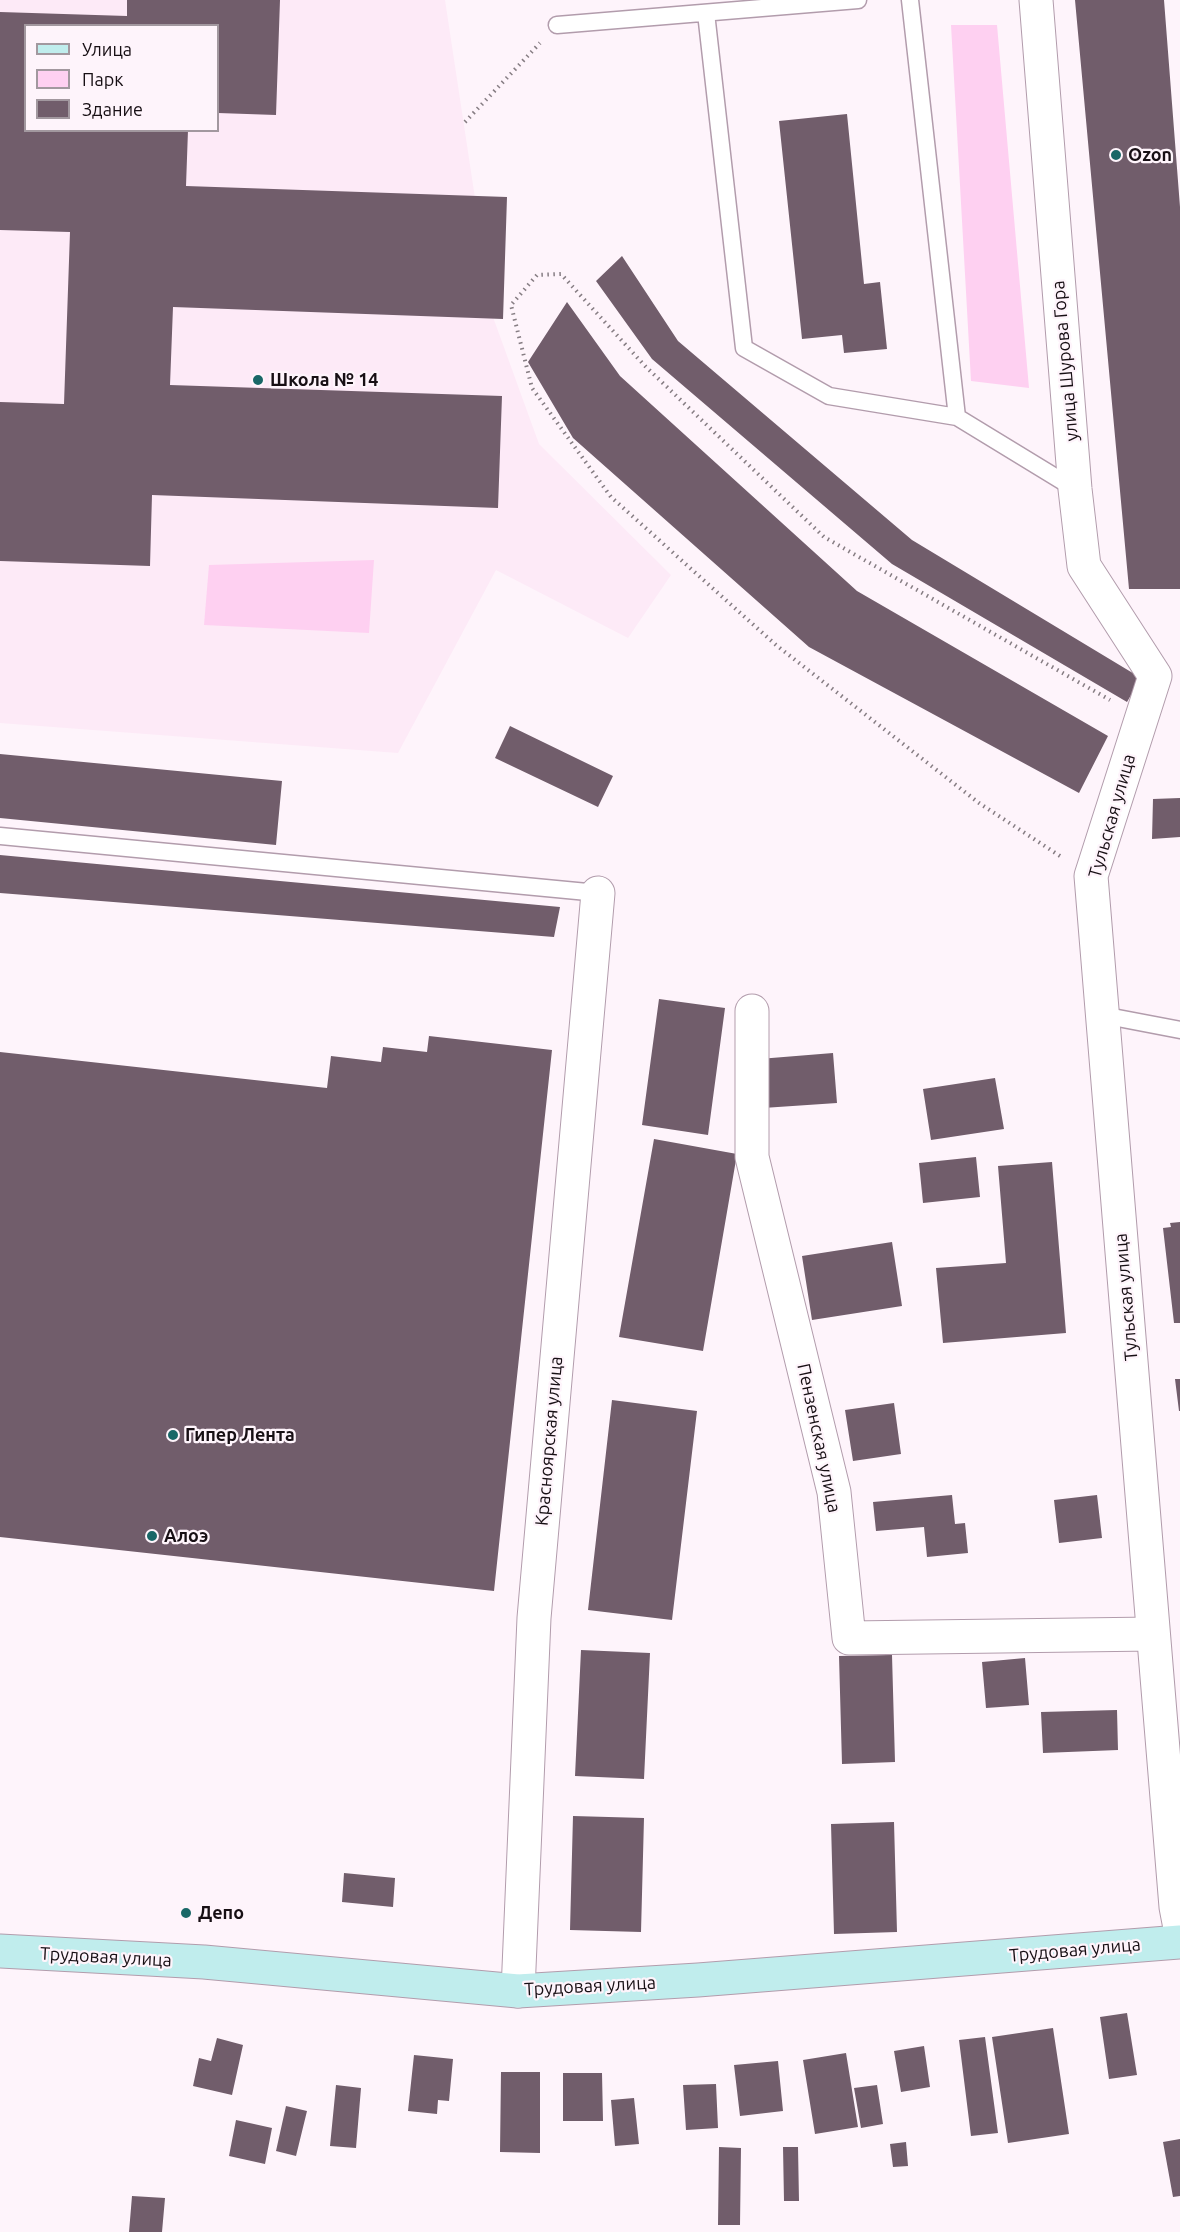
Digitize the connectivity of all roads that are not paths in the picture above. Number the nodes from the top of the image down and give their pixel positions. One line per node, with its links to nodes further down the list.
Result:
1 (858, 0): 4 (lane)
2 (910, 0): 6 (lane)
3 (1036, 0): 7 (street, улица Шурова Гора)
4 (706, 13): 5 (lane); 6 (lane)
5 (557, 25)
6 (957, 417): 7 (lane)
7 (1075, 489): 8 (street, улица Шурова Гора)
8 (1168, 675): 12 (street, Тульская улица)
9 (0, 836): 10 (lane)
10 (598, 893): 18 (street, Красноярская улица)
11 (752, 1011): 14 (street, Пензенская улица)
12 (1102, 1015): 13 (lane); 14 (street, Тульская улица)
13 (1180, 1030)
14 (1154, 1634): 15 (street, Тульская улица)
15 (1180, 1928)
16 (1180, 1942): 18 (main road, Трудовая улица)
17 (0, 1951): 18 (main road, Трудовая улица)
18 (518, 1991)

